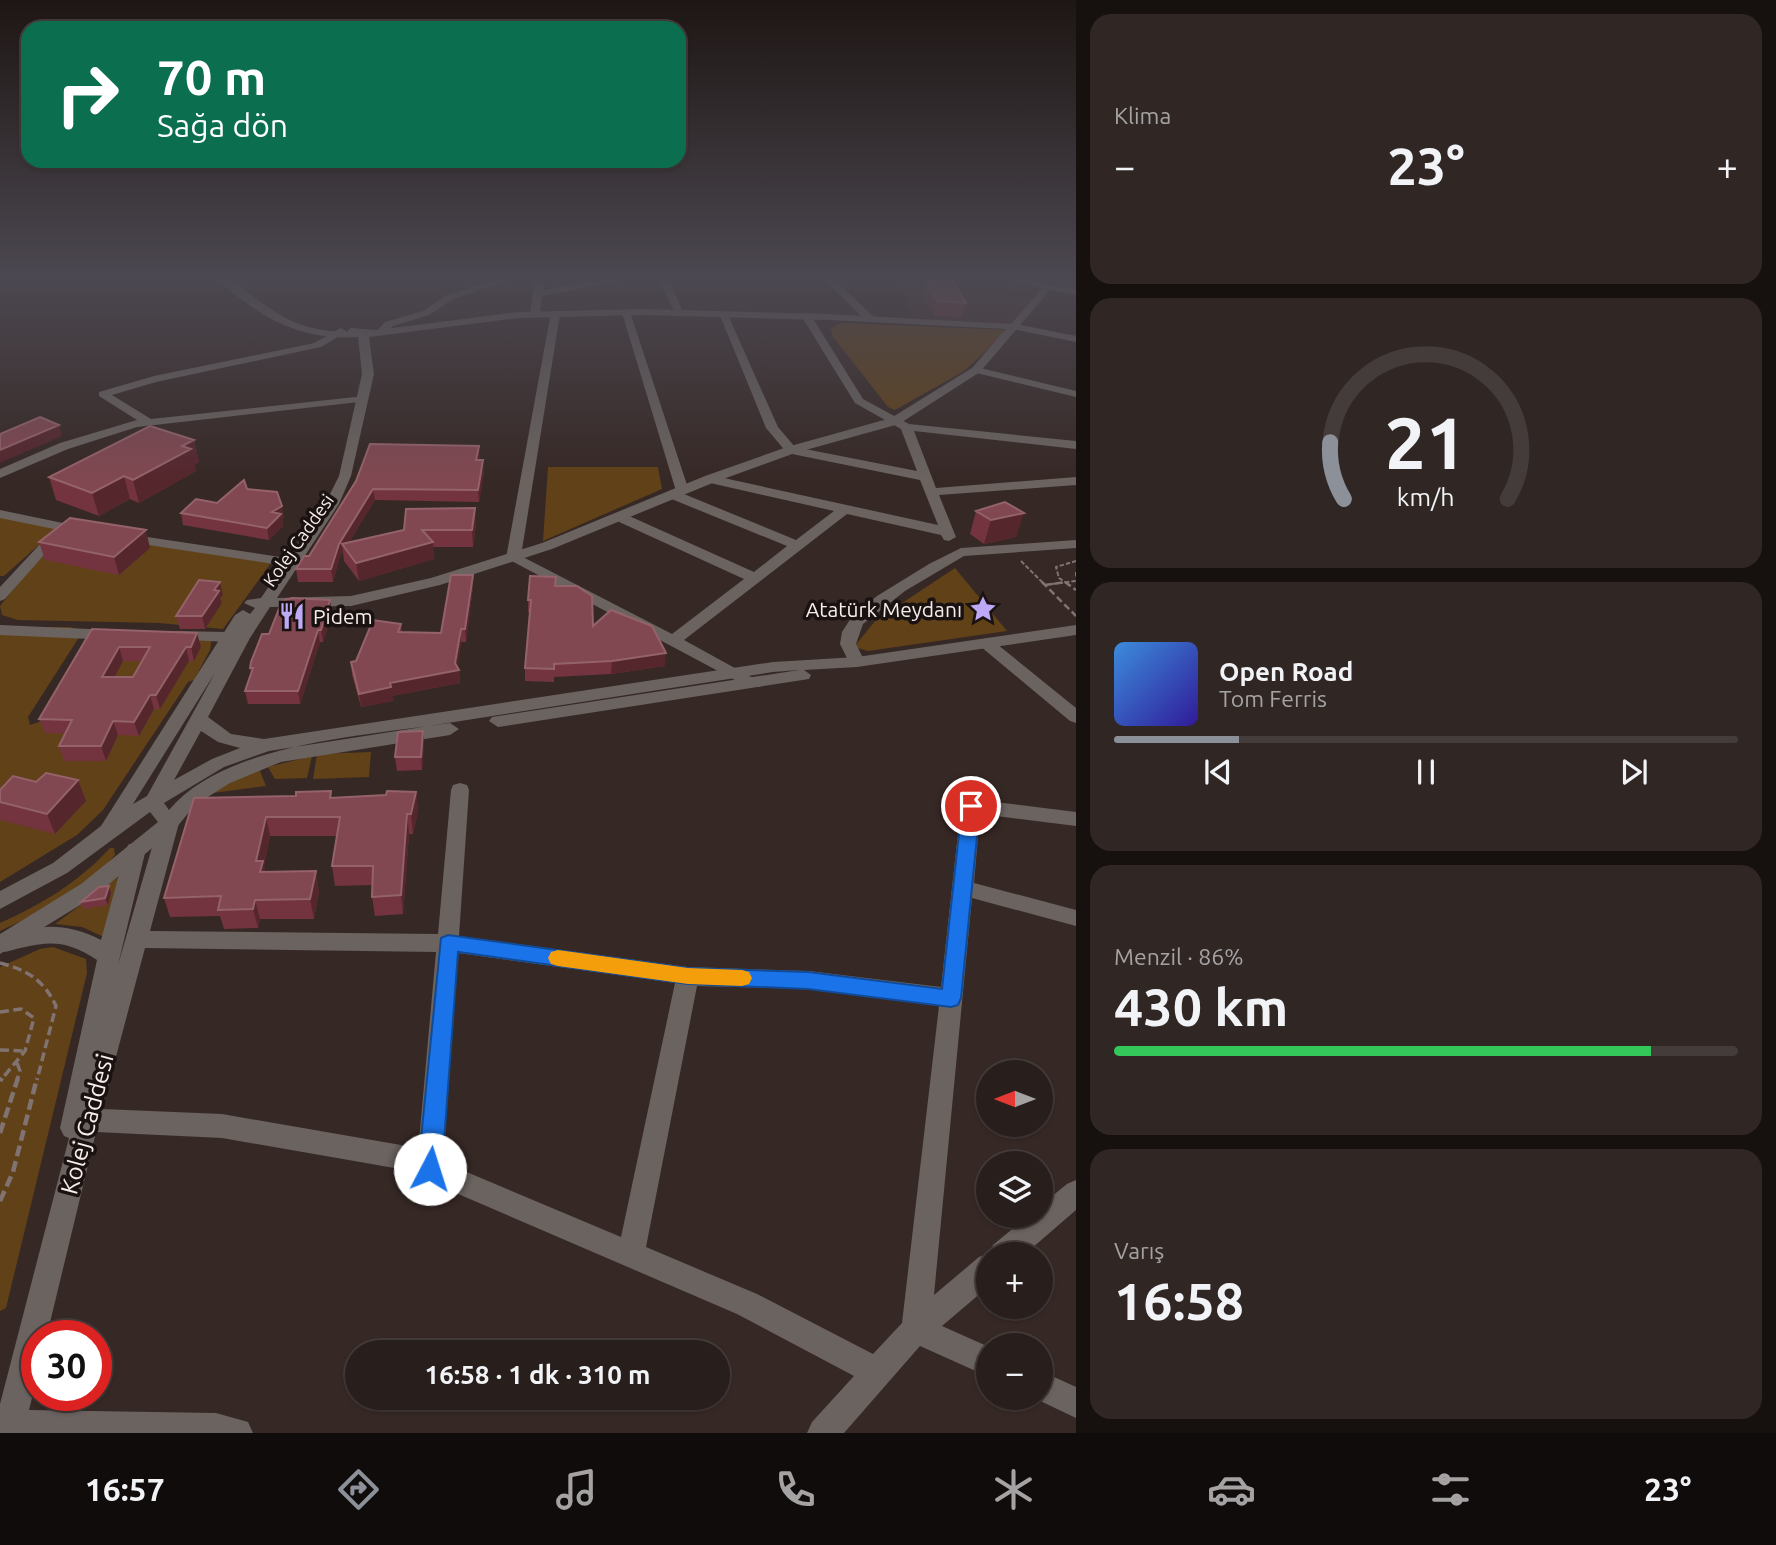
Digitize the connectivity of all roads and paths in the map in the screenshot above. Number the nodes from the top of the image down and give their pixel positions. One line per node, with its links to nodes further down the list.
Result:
1 (317, 345): 12 (street)
2 (359, 345): 11 (street, Kolej Caddesi)
3 (362, 345): 41 (street, Kolej Caddesi)
4 (550, 345): 31 (street)
5 (634, 345): 21 (street)
6 (736, 345): 15 (street)
7 (824, 345): 13 (street)
8 (999, 345): 9 (street)
9 (976, 370): 10 (street); 13 (street)
10 (1076, 394)
11 (355, 400): 12 (street); 32 (street, Kolej Caddesi)
12 (148, 422): 16 (street)
13 (900, 424): 14 (street); 15 (street); 17 (street)
14 (1076, 444)
15 (791, 450): 17 (street); 18 (street)
16 (0, 474)
17 (926, 477): 20 (street)
18 (710, 479): 21 (street); 22 (street)
19 (1076, 481): 20 (street)
20 (932, 492): 26 (street)
21 (678, 493): 24 (street); 28 (street)
22 (842, 511): 26 (street); 28 (street)
23 (0, 514): 25 (street)
24 (622, 518): 31 (street); 35 (street)
25 (61, 527): 32 (street); 39 (street)
26 (944, 531): 30 (street)
27 (1076, 544): 29 (street)
28 (797, 545): 35 (street)
29 (1008, 549): 30 (street); 38 (path)
30 (961, 552): 50 (street)
31 (513, 558): 41 (street); 48 (street)
32 (287, 562): 41 (street, Kolej Caddesi)
33 (1076, 562): 37 (path)
34 (1076, 572): 36 (path)
35 (755, 578): 48 (street)
36 (1076, 579): 37 (path)
37 (1063, 583): 38 (path); 40 (path)
38 (1045, 585): 42 (path)
39 (3, 588)
40 (1076, 590)
41 (259, 603): 47 (street); 53 (street)
42 (1076, 616)
43 (1076, 629): 49 (street)
44 (0, 630): 45 (street)
45 (134, 636)
46 (160, 636): 47 (street)
47 (228, 637): 60 (street)
48 (673, 641): 51 (street)
49 (986, 643): 50 (street); 54 (street)
50 (857, 662): 51 (street); 52 (street)
51 (734, 673): 52 (street); 55 (street)
52 (754, 683): 59 (street)
53 (198, 716): 55 (street); 57 (street)
54 (1076, 717)
55 (266, 745): 57 (street)
56 (460, 790): 66 (street)
57 (153, 802): 59 (street); 60 (street)
58 (1076, 819): 62 (street)
59 (169, 823): 61 (street); 65 (street, Kolej Caddesi)
60 (107, 831): 61 (street); 63 (street)
61 (136, 849): 67 (street); 68 (street, Kolej Caddesi)
62 (963, 888): 64 (street); 70 (street)
63 (0, 901)
64 (1076, 918)
65 (137, 939): 66 (street); 76 (street, Kolej Caddesi)
66 (448, 943): 69 (street); 78 (street)
67 (1, 951): 68 (street); 79 (path)
68 (109, 956): 90 (street, Kolej Caddesi)
69 (688, 976): 70 (street); 83 (street)
70 (951, 998): 85 (street)
71 (0, 1012): 73 (path)
72 (0, 1050): 73 (path)
73 (25, 1051): 74 (path)
74 (17, 1062): 75 (path); 77 (path)
75 (0, 1081)
76 (86, 1120): 78 (street); 90 (street, Kolej Caddesi)
77 (0, 1133)
78 (430, 1169): 83 (street)
79 (3, 1189): 81 (path)
80 (1076, 1193): 82 (street)
81 (0, 1201)
82 (1018, 1242)
83 (631, 1254): 87 (street)
84 (976, 1278): 85 (street)
85 (916, 1328): 86 (street); 87 (street)
86 (976, 1356)
87 (877, 1373): 92 (street)
88 (1053, 1392): 89 (street)
89 (1076, 1403)
90 (10, 1429): 91 (street)
91 (237, 1433)
92 (823, 1433)

